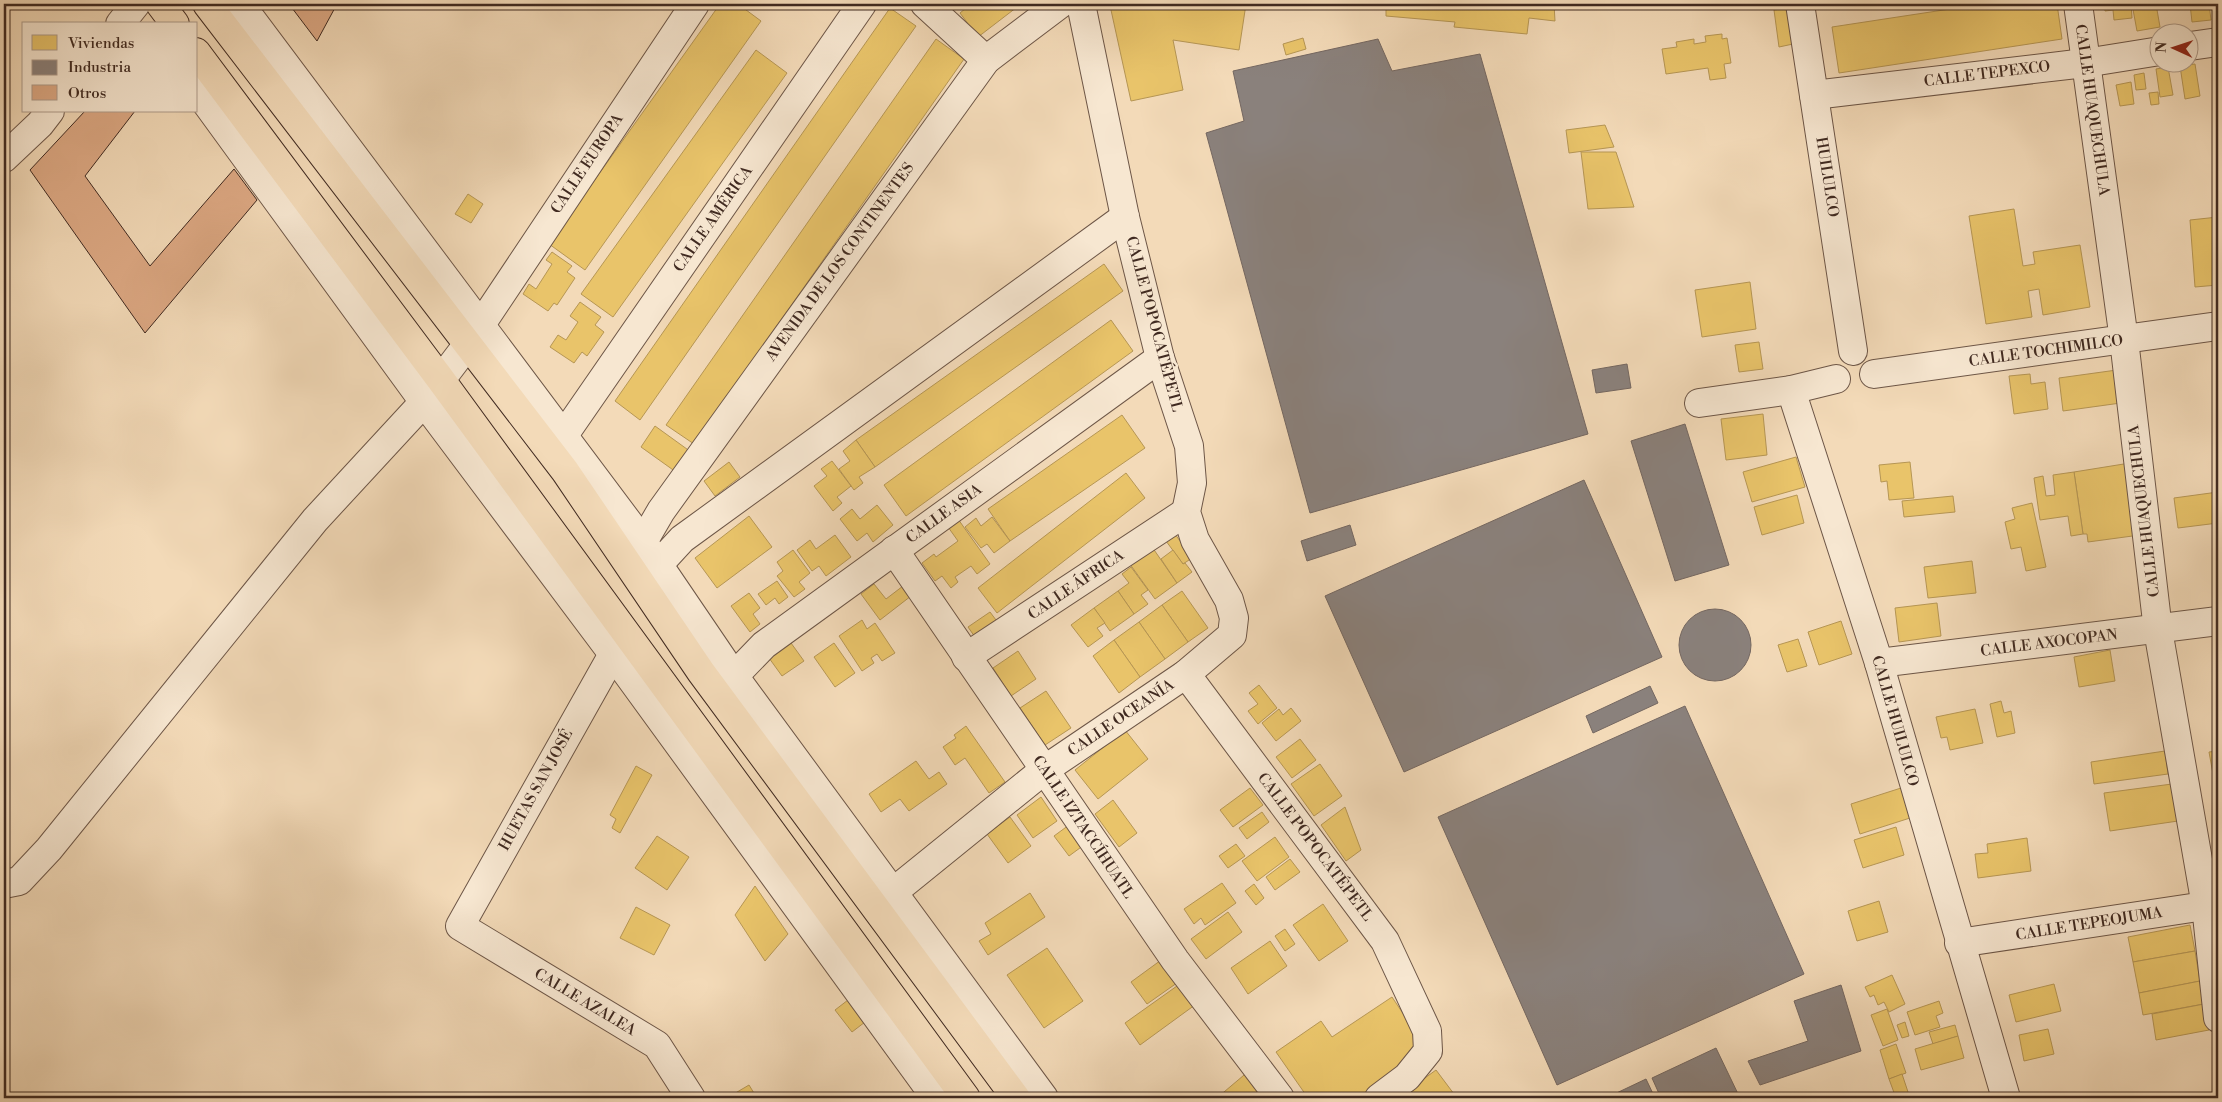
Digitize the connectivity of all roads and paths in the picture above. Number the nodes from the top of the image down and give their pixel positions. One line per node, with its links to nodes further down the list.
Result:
1 (207, 4): 24 (main road)
2 (240, 4): 24 (street)
3 (695, 4): 24 (street, CALLE EUROPA)
4 (862, 4): 34 (street, CALLE AMÉRICA)
5 (925, 4): 16 (street)
6 (1060, 4): 16 (street, AVENIDA DE LOS CONTINENTES)
7 (1081, 4): 22 (street, CALLE POPOCATÉPETL)
8 (1800, 4): 19 (street, HUILULCO)
9 (2078, 4): 17 (street, CALLE HUAQUECHULA)
10 (139, 11): 11 (main road)
11 (169, 22)
12 (2218, 42): 13 (street)
13 (2200, 45)
14 (2150, 53): 17 (street, CALLE TEPEXCO)
15 (198, 55): 30 (main road)
16 (986, 60): 36 (street, AVENIDA DE LOS CONTINENTES)
17 (2085, 63): 19 (street, CALLE TEPEXCO); 25 (street, CALLE HUAQUECHULA)
18 (198, 92): 32 (street)
19 (1814, 95): 26 (street, HUILULCO)
20 (49, 112): 21 (street)
21 (4, 158)
22 (1125, 217): 27 (street, CALLE POPOCATÉPETL); 38 (street)
23 (2218, 326): 25 (street, CALLE TOCHIMILCO)
24 (473, 334): 30 (street, CALLE EUROPA); 34 (street); 57 (main road)
25 (2124, 340): 28 (street, CALLE TOCHIMILCO); 40 (street, CALLE HUAQUECHULA)
26 (1853, 351): 28 (street); 29 (street)
27 (1160, 358): 35 (street, CALLE POPOCATÉPETL); 37 (street, CALLE ASIA)
28 (1874, 374): 29 (street)
29 (1836, 379): 31 (street)
30 (441, 380): 32 (street, CALLE EUROPA); 56 (main road)
31 (1791, 390): 33 (street); 44 (street, CALLE HUILULCO)
32 (424, 402): 42 (street); 48 (street, CALLE EUROPA)
33 (1699, 403)
34 (564, 435): 36 (street)
35 (1186, 512): 41 (street, CALLE POPOCATÉPETL); 43 (street, CALLE ÁFRICA)
36 (643, 542): 38 (street)
37 (894, 550): 43 (street, CALLE IZTACCÍHUATL); 46 (street, CALLE ASIA)
38 (659, 564): 46 (street)
39 (2218, 622): 40 (street, CALLE AXOCOPAN)
40 (2158, 630): 44 (street, CALLE AXOCOPAN); 50 (street, CALLE HUAQUECHULA)
41 (1232, 635): 45 (street, CALLE OCEANÍA)
42 (613, 654): 51 (street, HUETAS SAN JOSÉ); 55 (street)
43 (966, 657): 47 (street, CALLE IZTACCÍHUATL)
44 (1878, 663): 52 (street, CALLE HUILULCO)
45 (1186, 674): 47 (street, CALLE OCEANÍA); 60 (street, CALLE POPOCATÉPETL)
46 (734, 676): 49 (street)
47 (1044, 770): 49 (street, CALLE OCEANÍA); 59 (street, CALLE IZTACCÍHUATL)
48 (4, 884)
49 (892, 893): 58 (street)
50 (2212, 905): 52 (street, CALLE TEPEOJUMA); 53 (street, CALLE HUAQUECHULA)
51 (460, 926): 54 (street, CALLE AZALEA)
52 (1959, 943): 61 (street, CALLE HUILULCO)
53 (2218, 1018)
54 (691, 1098)
55 (936, 1098)
56 (966, 1098)
57 (1016, 1098)
58 (1044, 1098)
59 (1280, 1098)
60 (1379, 1098)
61 (2006, 1098)

